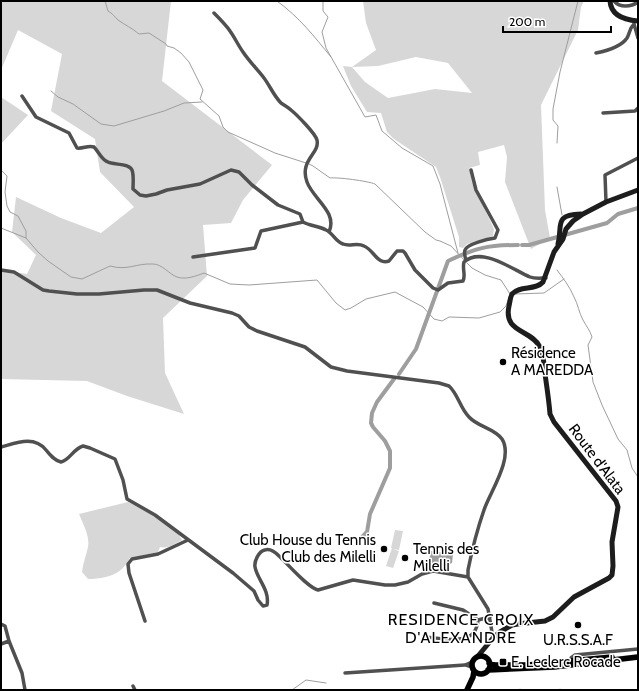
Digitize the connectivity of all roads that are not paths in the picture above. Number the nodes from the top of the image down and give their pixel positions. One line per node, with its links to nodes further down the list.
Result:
1 (610, 1): 5 (street)
2 (614, 1): 3 (street)
3 (638, 2)
4 (214, 13): 19 (street)
5 (635, 22): 6 (street); 7 (street)
6 (638, 38)
7 (596, 53)
8 (22, 96): 16 (street)
9 (638, 108): 10 (street)
10 (603, 113)
11 (638, 158): 14 (street)
12 (471, 170): 22 (street)
13 (638, 190): 14 (street)
14 (606, 202): 15 (street)
15 (583, 214): 17 (street); 18 (street)
16 (302, 222): 19 (street); 21 (street)
17 (559, 225): 18 (street); 20 (street)
18 (566, 229): 20 (street)
19 (330, 232): 22 (street)
20 (558, 247): 24 (street)
21 (193, 257)
22 (465, 261): 24 (street)
23 (1, 270): 27 (street)
24 (546, 278): 34 (street, Route d'Alata)
25 (1, 447): 26 (street)
26 (188, 540): 27 (street); 31 (street)
27 (468, 577): 29 (street)
28 (434, 603): 30 (street)
29 (490, 617): 30 (street); 34 (street)
30 (478, 620): 33 (street)
31 (145, 621)
32 (1, 624): 35 (street)
33 (425, 637)
34 (493, 638): 38 (street, Route d'Alata)
35 (9, 641): 36 (street); 48 (street)
36 (1, 644)
37 (638, 649): 43 (street)
38 (484, 650): 40 (street, Route d'Alata); 41 (street)
39 (638, 653): 43 (main road)
40 (478, 656): 41 (main road); 45 (main road)
41 (486, 657): 44 (main road)
42 (638, 657): 46 (main road)
43 (570, 661): 44 (main road)
44 (490, 663): 46 (main road)
45 (473, 669): 46 (main road); 47 (street); 49 (main road)
46 (488, 670)
47 (345, 673)
48 (25, 690)
49 (467, 690)

